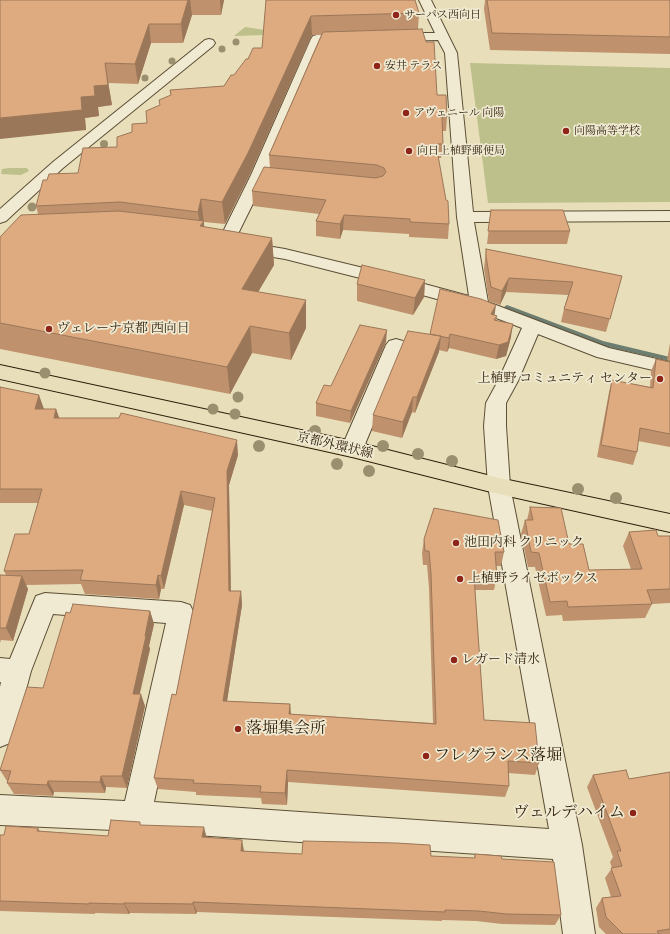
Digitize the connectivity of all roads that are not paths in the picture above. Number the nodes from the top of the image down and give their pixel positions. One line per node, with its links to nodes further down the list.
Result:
1 (424, 0): 2 (street)
2 (443, 36): 3 (street); 9 (street)
3 (380, 37)
4 (364, 38): 6 (street)
5 (209, 43): 10 (street)
6 (259, 175): 7 (street); 11 (street)
7 (274, 176)
8 (670, 216): 9 (street)
9 (465, 217): 11 (street)
10 (0, 218)
11 (479, 306): 12 (street)
12 (532, 326): 14 (street); 17 (street)
13 (396, 346): 16 (street)
14 (670, 368)
15 (0, 372): 16 (main road, 京都外環状線)
16 (352, 449): 17 (main road, 京都外環状線)
17 (499, 486): 18 (main road, 京都外環状線); 23 (street)
18 (670, 523)
19 (9, 671): 20 (street); 22 (street)
20 (0, 734)
21 (0, 810): 22 (street)
22 (136, 816): 23 (street)
23 (567, 845): 24 (street)
24 (579, 934)

